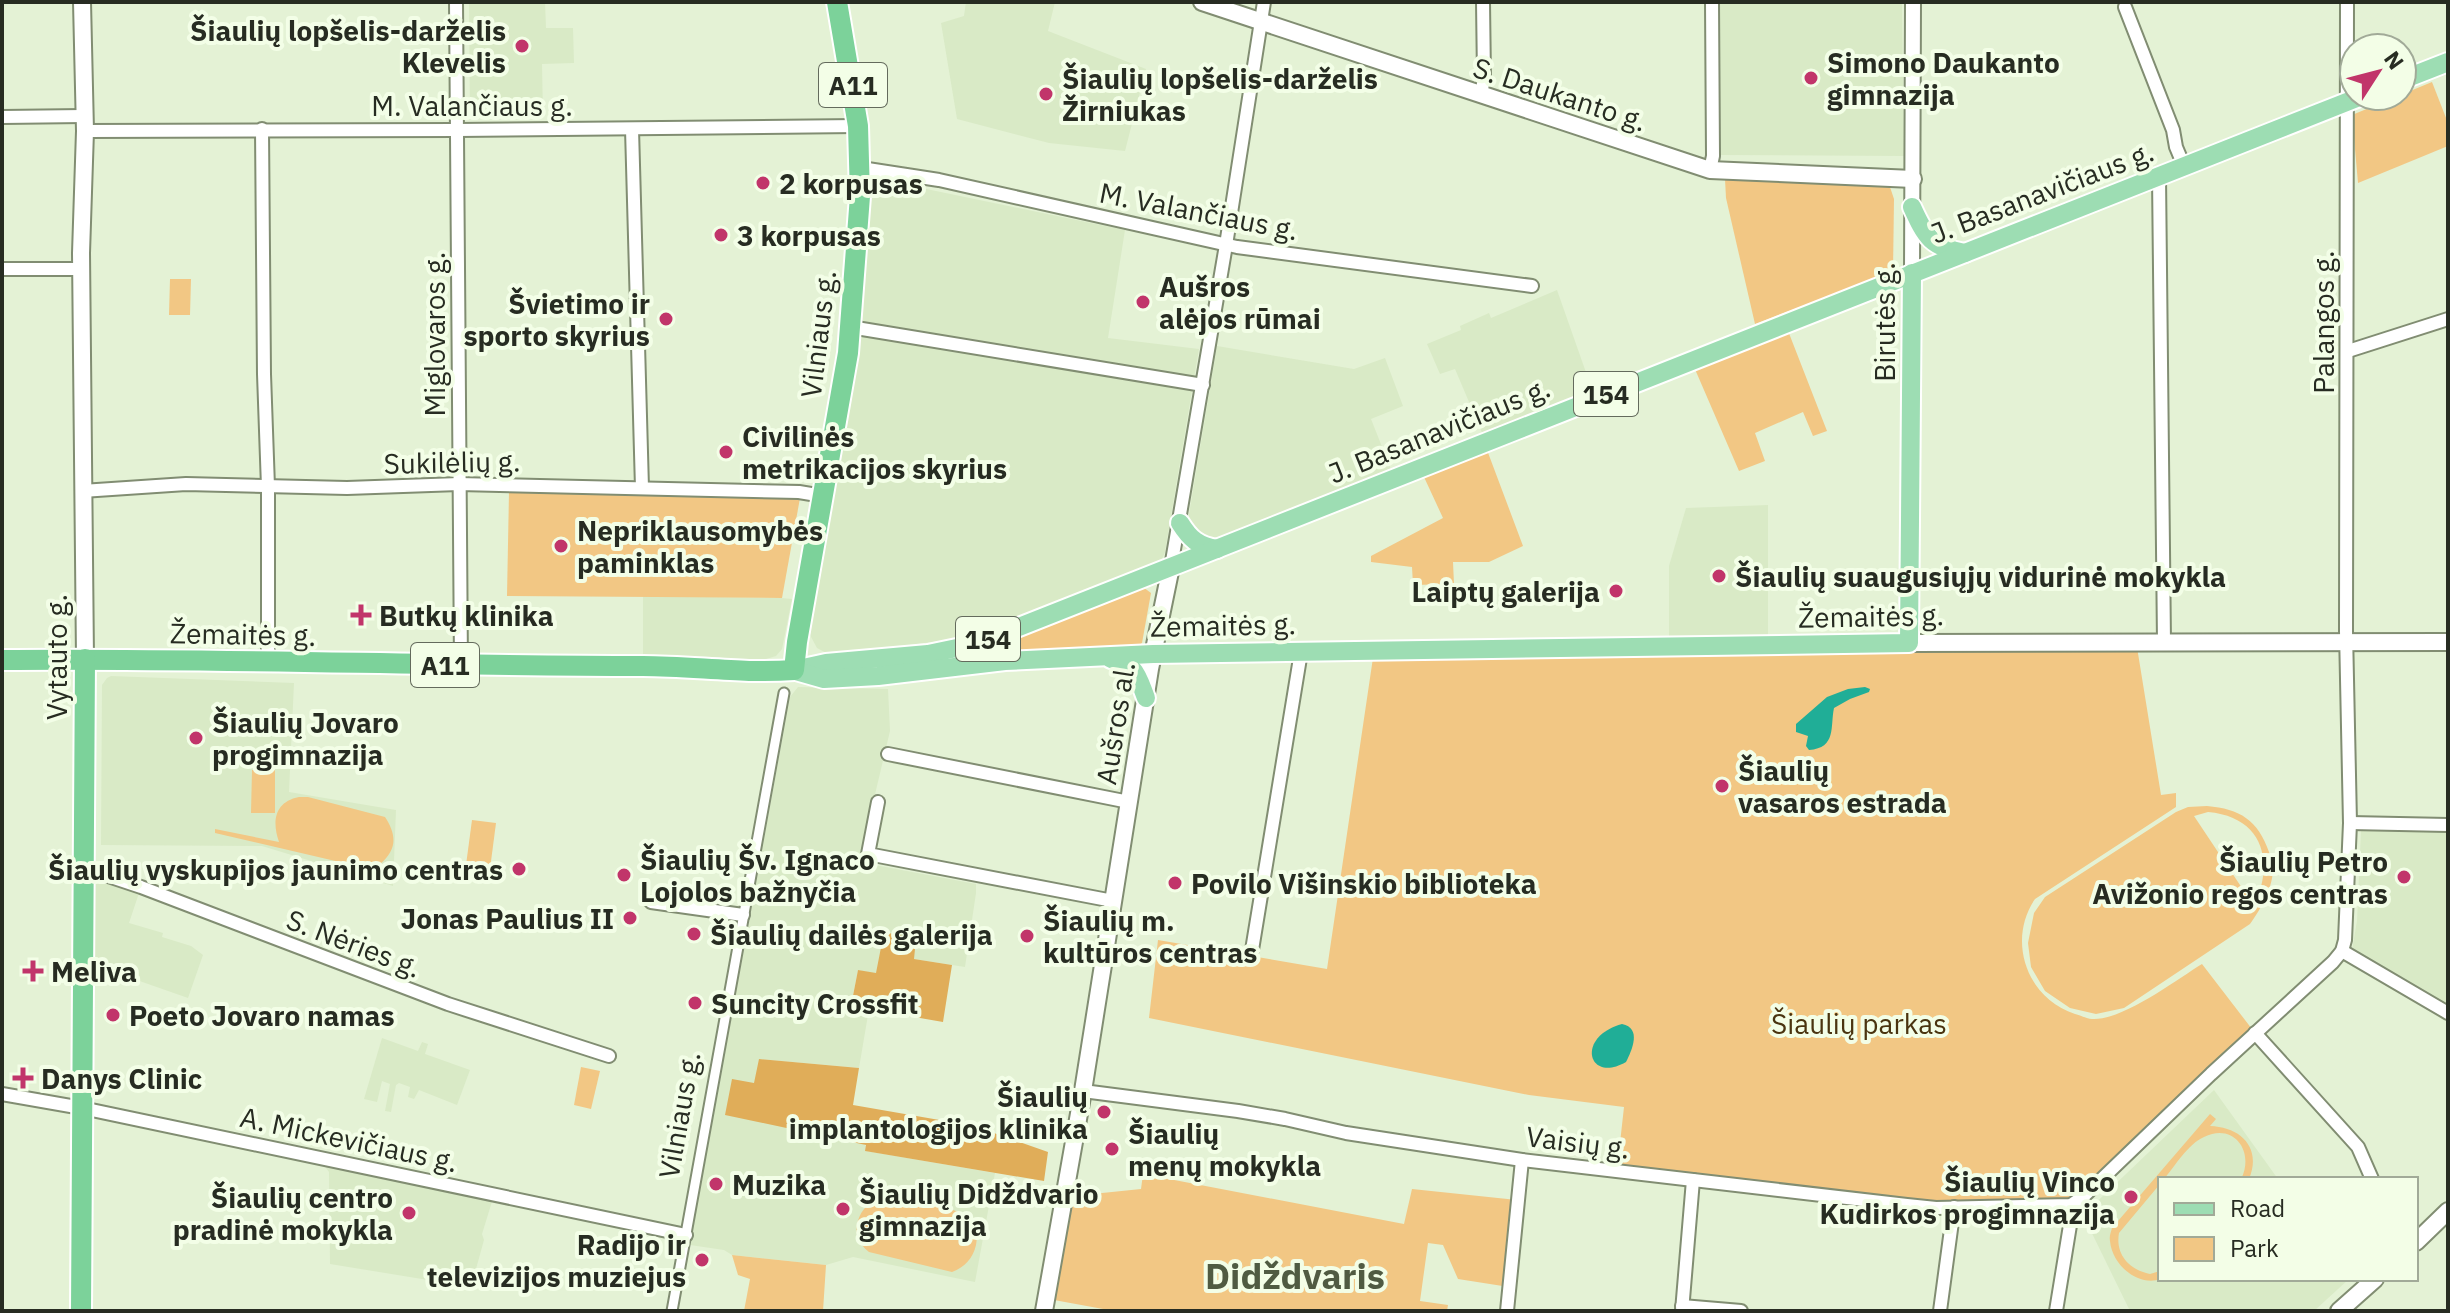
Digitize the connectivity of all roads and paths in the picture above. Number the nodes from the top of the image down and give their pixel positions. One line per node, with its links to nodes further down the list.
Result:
1 (82, 2): 19 (main road, Vytauto g.)
2 (456, 2): 23 (street, Miglovaros g.)
3 (837, 2): 20 (highway, Vilniaus g. / A11)
4 (1202, 2): 11 (main road, S. Daukanto g.)
5 (1264, 2): 11 (street, Aušros al.)
6 (1483, 2): 15 (street)
7 (1712, 2): 26 (street)
8 (1913, 2): 28 (street, Birutės g.)
9 (2347, 2): 12 (street, Palangos g.)
10 (2129, 4): 24 (street)
11 (1262, 22): 15 (main road, S. Daukanto g.); 30 (street, Aušros al.)
12 (2349, 32)
13 (2448, 62): 14 (main road)
14 (2418, 74)
15 (1481, 95): 26 (main road, S. Daukanto g.)
16 (2338, 106): 24 (main road, J. Basanavičiaus g. / 154)
17 (2355, 112): 38 (street, Palangos g.)
18 (2, 117): 19 (street, M. Valančiaus g.)
19 (85, 124): 21 (street, M. Valančiaus g.); 33 (main road, Vytauto g.)
20 (858, 126): 22 (street, M. Valančiaus g.); 25 (highway, Vilniaus g. / A11)
21 (262, 129): 23 (street, M. Valančiaus g.); 41 (street)
22 (632, 129): 23 (street, M. Valančiaus g.); 42 (street)
23 (457, 130): 40 (street, Miglovaros g.)
24 (2184, 166): 27 (main road, J. Basanavičiaus g. / 154)
25 (861, 168): 30 (street, M. Valančiaus g.); 37 (highway, Vilniaus g. / A11)
26 (1710, 170): 28 (main road, S. Daukanto g.)
27 (2159, 176): 31 (main road, J. Basanavičiaus g. / 154); 48 (street)
28 (1913, 179): 29 (street, Birutės g.)
29 (1912, 207): 31 (main road); 34 (street, Birutės g.)
30 (1226, 245): 35 (street, M. Valančiaus g.); 39 (street, Aušros al.)
31 (1965, 253): 34 (main road, J. Basanavičiaus g. / 154)
32 (2, 269): 33 (street)
33 (81, 269): 43 (main road, Vytauto g.)
34 (1912, 273): 46 (main road, J. Basanavičiaus g. / 154); 51 (main road, Birutės g.)
35 (1532, 286)
36 (2448, 319): 38 (street)
37 (850, 327): 39 (street); 44 (highway, Vilniaus g. / A11)
38 (2348, 351): 49 (street, Palangos g.)
39 (1203, 385): 45 (street, Aušros al.)
40 (459, 484): 41 (street, Sukilėlių g.); 42 (street, Sukilėlių g.); 58 (street, Miglovaros g.)
41 (268, 487): 43 (street, Sukilėlių g.); 57 (street)
42 (642, 488): 44 (street, Sukilėlių g.)
43 (82, 491): 55 (main road, Vytauto g.)
44 (823, 496): 59 (highway, Vilniaus g. / A11)
45 (1180, 523): 46 (main road); 47 (street, Aušros al.)
46 (1217, 549): 47 (main road, J. Basanavičiaus g. / 154)
47 (1171, 567): 53 (main road, Aušros al.); 59 (main road, J. Basanavičiaus g. / 154)
48 (2164, 642): 49 (main road, Žemaitės g.); 51 (main road, Žemaitės g.)
49 (2346, 642): 50 (main road, Žemaitės g.); 65 (street, Palangos g.)
50 (2448, 642)
51 (1909, 643): 52 (main road, Žemaitės g.)
52 (1301, 652): 53 (main road, Žemaitės g.); 71 (street)
53 (1153, 654): 54 (main road, Žemaitės g.); 61 (main road, Aušros al.)
54 (1100, 657): 59 (main road, Žemaitės g.); 61 (main road)
55 (85, 659): 56 (highway, Žemaitės g. / A11); 57 (highway, Žemaitės g. / A11); 67 (highway, Vytauto g.)
56 (2, 660)
57 (268, 662): 58 (highway, Žemaitės g. / A11)
58 (461, 665): 59 (highway, Žemaitės g. / A11)
59 (794, 670)
60 (784, 693): 70 (street, Vilniaus g.)
61 (1146, 698): 64 (main road, Aušros al.)
62 (888, 754): 64 (street)
63 (878, 802): 68 (street)
64 (1129, 802): 68 (main road, Aušros al.)
65 (2350, 823): 66 (street); 72 (street, Palangos g.)
66 (2448, 825)
67 (84, 868): 75 (street, S. Nėries g.); 78 (highway, Vytauto g.)
68 (1113, 901): 76 (main road, Aušros al.)
69 (651, 902): 70 (street)
70 (743, 915): 85 (street, Vilniaus g.)
71 (1252, 950)
72 (2342, 951): 73 (street); 74 (street)
73 (2448, 1013)
74 (2255, 1033): 80 (street); 82 (street)
75 (609, 1056)
76 (1083, 1091): 79 (street, Vaisių g.); 92 (main road, Aušros al.)
77 (2, 1094): 78 (street, A. Mickevičiaus g.)
78 (82, 1108): 85 (street, A. Mickevičiaus g.); 90 (highway, Vytauto g.)
79 (1522, 1160): 81 (street, Vaisių g.); 93 (street)
80 (2371, 1177)
81 (1693, 1180): 83 (street, Vaisių g.); 88 (street)
82 (2071, 1205): 83 (street, Vaisių g.); 96 (street)
83 (1954, 1207): 95 (street)
84 (2448, 1211): 86 (main road)
85 (686, 1235): 91 (street, Vilniaus g.)
86 (2418, 1240)
87 (2373, 1281): 89 (main road)
88 (1682, 1308): 94 (street)
89 (2343, 1310)
90 (81, 1311)
91 (672, 1311)
92 (1044, 1311)
93 (1507, 1311)
94 (1741, 1311)
95 (1940, 1311)
96 (2056, 1311)

